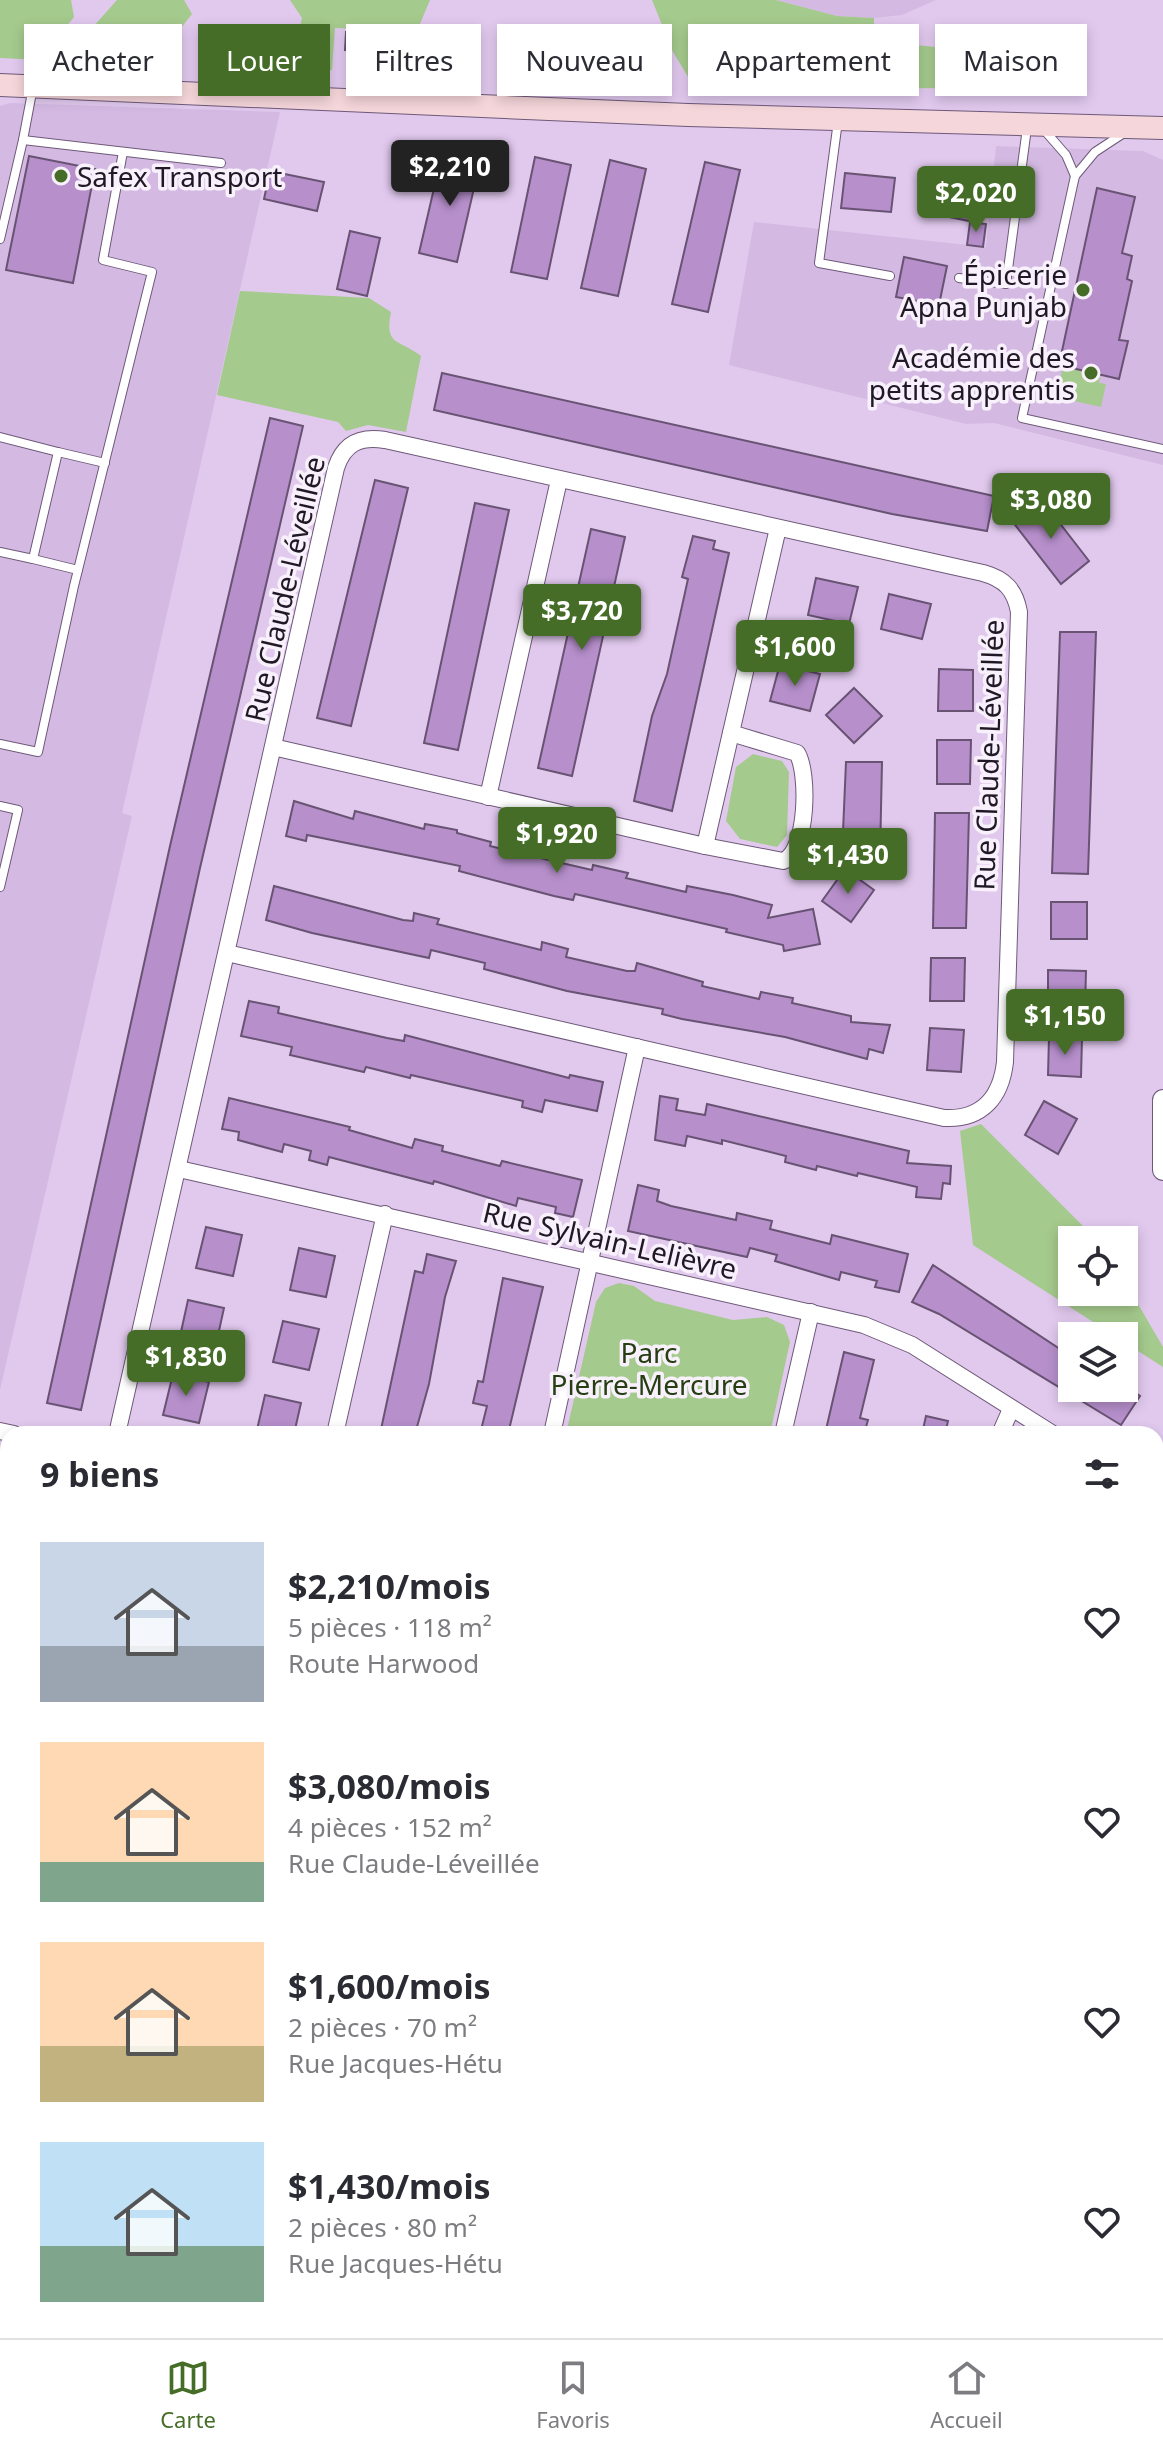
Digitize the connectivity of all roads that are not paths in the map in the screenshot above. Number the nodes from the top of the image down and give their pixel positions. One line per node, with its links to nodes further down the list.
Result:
1 (0, 85): 2 (main road)
2 (24, 86)
3 (182, 92): 5 (main road)
4 (31, 96): 9 (lane)
5 (838, 120): 6 (main road); 14 (lane)
6 (1027, 125): 7 (main road); 12 (lane); 15 (lane)
7 (1133, 128): 8 (main road); 12 (lane)
8 (1163, 128)
9 (23, 140): 10 (lane); 13 (lane)
10 (123, 152): 11 (lane); 19 (lane)
11 (221, 163)
12 (1075, 176): 17 (lane)
13 (0, 239)
14 (890, 276)
15 (959, 278)
16 (0, 437): 18 (lane)
17 (1163, 449)
18 (58, 452): 19 (lane); 23 (lane)
19 (105, 463): 24 (lane)
20 (559, 480): 21 (street, Rue Claude-Léveillée); 27 (street, Rue Claude-Léveillée); 28 (street)
21 (778, 528): 25 (street); 33 (street, Rue Claude-Léveillée)
22 (0, 552): 23 (lane)
23 (33, 559): 24 (lane)
24 (78, 570): 26 (lane)
25 (731, 733): 30 (street); 30 (street)
26 (0, 744)
27 (273, 747): 28 (street); 32 (street, Rue Claude-Léveillée)
28 (488, 797): 30 (street)
29 (0, 806): 31 (lane)
30 (705, 846)
31 (0, 887)
32 (227, 953): 33 (street, Rue Claude-Léveillée); 35 (street, Rue Claude-Léveillée)
33 (637, 1047): 38 (street)
34 (1163, 1100): 36 (street)
35 (179, 1169): 37 (street, Rue Sylvain-Lelièvre); 41 (street, Rue Claude-Léveillée)
36 (1163, 1170)
37 (385, 1214): 38 (street, Rue Sylvain-Lelièvre); 42 (street)
38 (591, 1262): 39 (street, Rue Sylvain-Lelièvre); 43 (street)
39 (811, 1312): 40 (street, Rue Sylvain-Lelièvre); 44 (street)
40 (1011, 1409): 45 (street); 46 (street, Rue Sylvain-Lelièvre)
41 (119, 1426)
42 (337, 1426)
43 (554, 1426)
44 (785, 1426)
45 (1004, 1426)
46 (1040, 1426)

